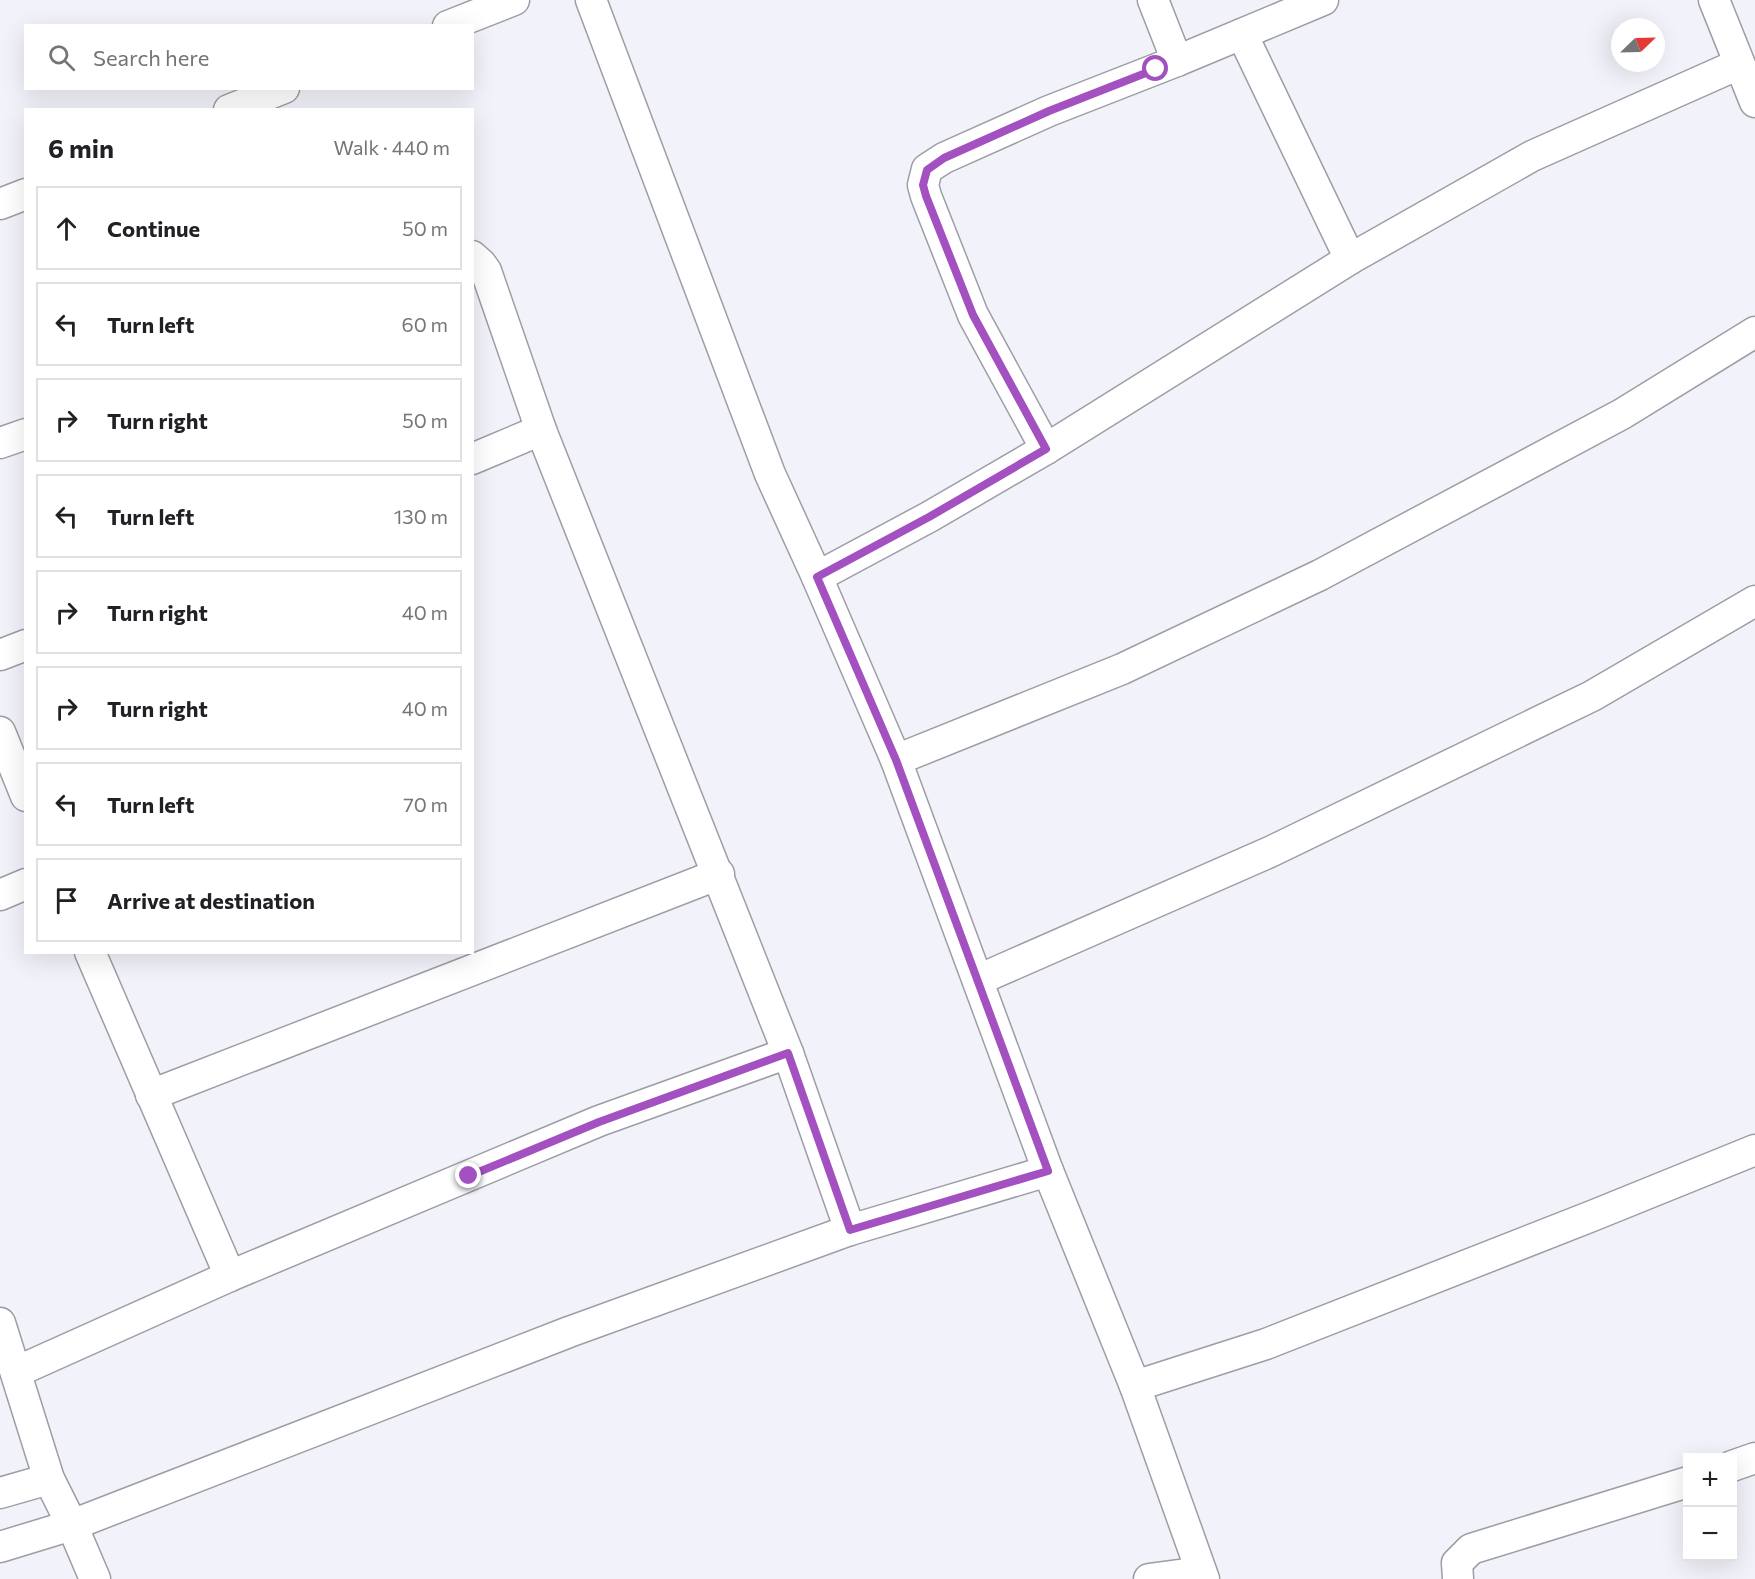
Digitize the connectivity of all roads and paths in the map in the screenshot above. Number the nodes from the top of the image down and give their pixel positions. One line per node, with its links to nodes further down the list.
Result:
1 (514, 0): 6 (street)
2 (591, 0): 23 (street)
3 (1153, 0): 8 (street)
4 (1323, 0): 7 (street)
5 (1713, 0): 9 (street)
6 (453, 24)
7 (1242, 34): 8 (street); 16 (street)
8 (1178, 61): 21 (street)
9 (1739, 64): 11 (street); 16 (street)
10 (279, 90): 12 (street)
11 (1755, 102)
12 (235, 108)
13 (24, 195): 14 (street)
14 (0, 204)
15 (474, 258): 18 (street)
16 (1350, 259): 21 (street)
17 (1755, 332): 28 (street)
18 (542, 430): 22 (street); 30 (street)
19 (24, 435): 20 (street)
20 (0, 443)
21 (1046, 449): 23 (street)
22 (474, 458)
23 (817, 577): 28 (street)
24 (1755, 601): 34 (street)
25 (24, 646): 26 (street)
26 (0, 655)
27 (0, 732): 29 (street)
28 (896, 760): 34 (street)
29 (24, 791)
30 (719, 874): 35 (street); 36 (street)
31 (24, 885): 32 (street)
32 (0, 895)
33 (91, 954): 36 (street)
34 (978, 980): 38 (street)
35 (788, 1053): 39 (street); 40 (street)
36 (151, 1095): 40 (street)
37 (1755, 1150): 43 (street)
38 (1048, 1171): 39 (street); 43 (street)
39 (850, 1230): 49 (street)
40 (231, 1276): 42 (street)
41 (1, 1329): 42 (street)
42 (16, 1372): 46 (street)
43 (1135, 1386): 51 (street)
44 (1755, 1458): 45 (street)
45 (1737, 1464)
46 (49, 1479): 48 (street); 49 (street)
47 (1683, 1484): 54 (street)
48 (0, 1493)
49 (72, 1525): 50 (street); 52 (street)
50 (0, 1547)
51 (1203, 1575): 53 (street)
52 (95, 1579)
53 (1149, 1579)
54 (1458, 1579)

